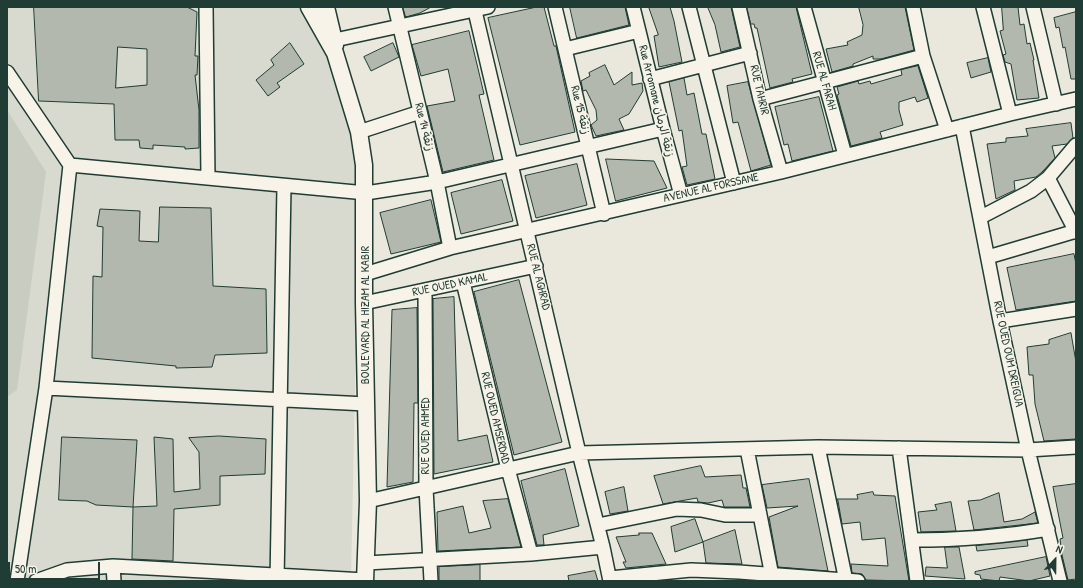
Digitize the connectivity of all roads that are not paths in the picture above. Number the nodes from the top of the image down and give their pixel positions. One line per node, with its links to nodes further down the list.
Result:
1 (206, 7): 40 (street)
2 (309, 7): 17 (street, BOULEVARD AL HIZAM AL KABIR)
3 (326, 7): 17 (street, BOULEVARD AL HIZAM AL KABIR)
4 (395, 7): 15 (street, Rue 14 زنقة)
5 (488, 7): 14 (street)
6 (555, 7): 18 (street, Rue 15 زنقة)
7 (633, 7): 16 (street, Rue Arromane زنقة الرمان)
8 (689, 7): 21 (street)
9 (739, 7): 19 (street, RUE TAHRIR)
10 (804, 7): 24 (street, RUE AL FARAH)
11 (913, 7): 20 (street)
12 (983, 7): 29 (street)
13 (1033, 7): 27 (street)
14 (474, 9): 15 (street); 38 (street, RUE AL AGHRAD)
15 (399, 28): 17 (street); 28 (street, Rue 14 زنقة)
16 (639, 31): 18 (street); 23 (street, Rue Arromane زنقة الرمان)
17 (332, 43): 33 (street, BOULEVARD AL HIZAM AL KABIR)
18 (565, 49): 35 (street, Rue 15 زنقة)
19 (750, 54): 21 (street); 26 (street, RUE TAHRIR)
20 (923, 56): 24 (street); 32 (street)
21 (703, 66): 23 (street); 43 (street)
22 (7, 72): 37 (street)
23 (650, 80): 31 (street, Rue Arromane زنقة الرمان)
24 (824, 82): 26 (street); 36 (street, RUE AL FARAH)
25 (1076, 99): 27 (street, AVENUE AL FORSSANE)
26 (760, 100): 39 (street, RUE TAHRIR)
27 (1056, 104): 29 (street, AVENUE AL FORSSANE)
28 (420, 112): 33 (street); 42 (street, Rue 14 زنقة)
29 (1010, 114): 30 (street, AVENUE AL FORSSANE)
30 (962, 126): 32 (street, AVENUE AL FORSSANE); 48 (street, RUE OUED OUM DREIGUA)
31 (663, 129): 35 (street); 46 (street, Rue Arromane زنقة الرمان)
32 (947, 130): 36 (street, AVENUE AL FORSSANE)
33 (359, 132): 45 (street, BOULEVARD AL HIZAM AL KABIR)
34 (1076, 144): 41 (street)
35 (589, 147): 38 (street); 47 (street, Rue 15 زنقة)
36 (845, 155): 39 (street, AVENUE AL FORSSANE)
37 (70, 165): 40 (street); 60 (street)
38 (511, 166): 42 (street); 49 (street, RUE AL AGHRAD)
39 (782, 172): 43 (street, AVENUE AL FORSSANE)
40 (208, 178): 44 (street)
41 (1048, 178): 48 (street); 50 (street)
42 (437, 182): 45 (street); 51 (street, Rue 14 زنقة)
43 (734, 183): 46 (street, AVENUE AL FORSSANE)
44 (284, 186): 45 (street); 61 (street)
45 (366, 193): 54 (street, BOULEVARD AL HIZAM AL KABIR)
46 (681, 195): 47 (street, AVENUE AL FORSSANE)
47 (604, 214): 49 (street, AVENUE AL FORSSANE)
48 (981, 217): 52 (street, RUE OUED OUM DREIGUA)
49 (525, 229): 51 (street, AVENUE AL FORSSANE); 53 (street, RUE AL AGHRAD)
50 (1076, 231): 52 (street)
51 (450, 248): 54 (street, AVENUE AL FORSSANE)
52 (988, 257): 59 (street, RUE OUED OUM DREIGUA)
53 (536, 266): 55 (street, RUE OUED KAMAL); 68 (street, RUE AL AGHRAD)
54 (365, 274): 57 (street, BOULEVARD AL HIZAM AL KABIR)
55 (463, 282): 56 (street, RUE OUED KAMAL); 69 (street, RUE OUED AMSERDAD)
56 (425, 290): 57 (street, RUE OUED KAMAL); 70 (street, RUE OUED AHMED)
57 (364, 303): 62 (street, BOULEVARD AL HIZAM AL KABIR)
58 (1076, 308): 59 (street)
59 (1000, 321): 67 (street, RUE OUED OUM DREIGUA)
60 (46, 388): 61 (street); 85 (street)
61 (280, 401): 62 (street); 81 (street)
62 (366, 404): 71 (street, BOULEVARD AL HIZAM AL KABIR)
63 (818, 447): 65 (street); 66 (street); 84 (street)
64 (1076, 447): 67 (street)
65 (899, 448): 67 (street); 75 (street)
66 (747, 449): 68 (street); 72 (street)
67 (1028, 450): 74 (street, RUE OUED OUM DREIGUA)
68 (579, 453): 69 (street); 73 (street, RUE AL AGHRAD)
69 (508, 469): 70 (street); 77 (street, RUE OUED AMSERDAD)
70 (426, 488): 71 (street); 78 (street, RUE OUED AHMED)
71 (368, 501): 79 (street, BOULEVARD AL HIZAM AL KABIR)
72 (760, 515): 73 (street); 82 (street)
73 (598, 525): 76 (street, RUE AL AGHRAD)
74 (1048, 529): 75 (street); 91 (street, RUE OUED OUM DREIGUA)
75 (912, 540): 90 (street)
76 (603, 547): 77 (street); 83 (street, RUE AL AGHRAD)
77 (531, 554): 78 (street)
78 (431, 559): 79 (street); 89 (street, RUE OUED AHMED)
79 (366, 563): 88 (street, BOULEVARD AL HIZAM AL KABIR)
80 (113, 566): 81 (street); 86 (street); 87 (street)
81 (277, 578): 88 (street)
82 (772, 578): 83 (street); 84 (street)
83 (610, 579)
84 (850, 580)
85 (16, 581)
86 (36, 581)
87 (114, 581)
88 (365, 581)
89 (431, 581)
90 (917, 581)
91 (1060, 581)

